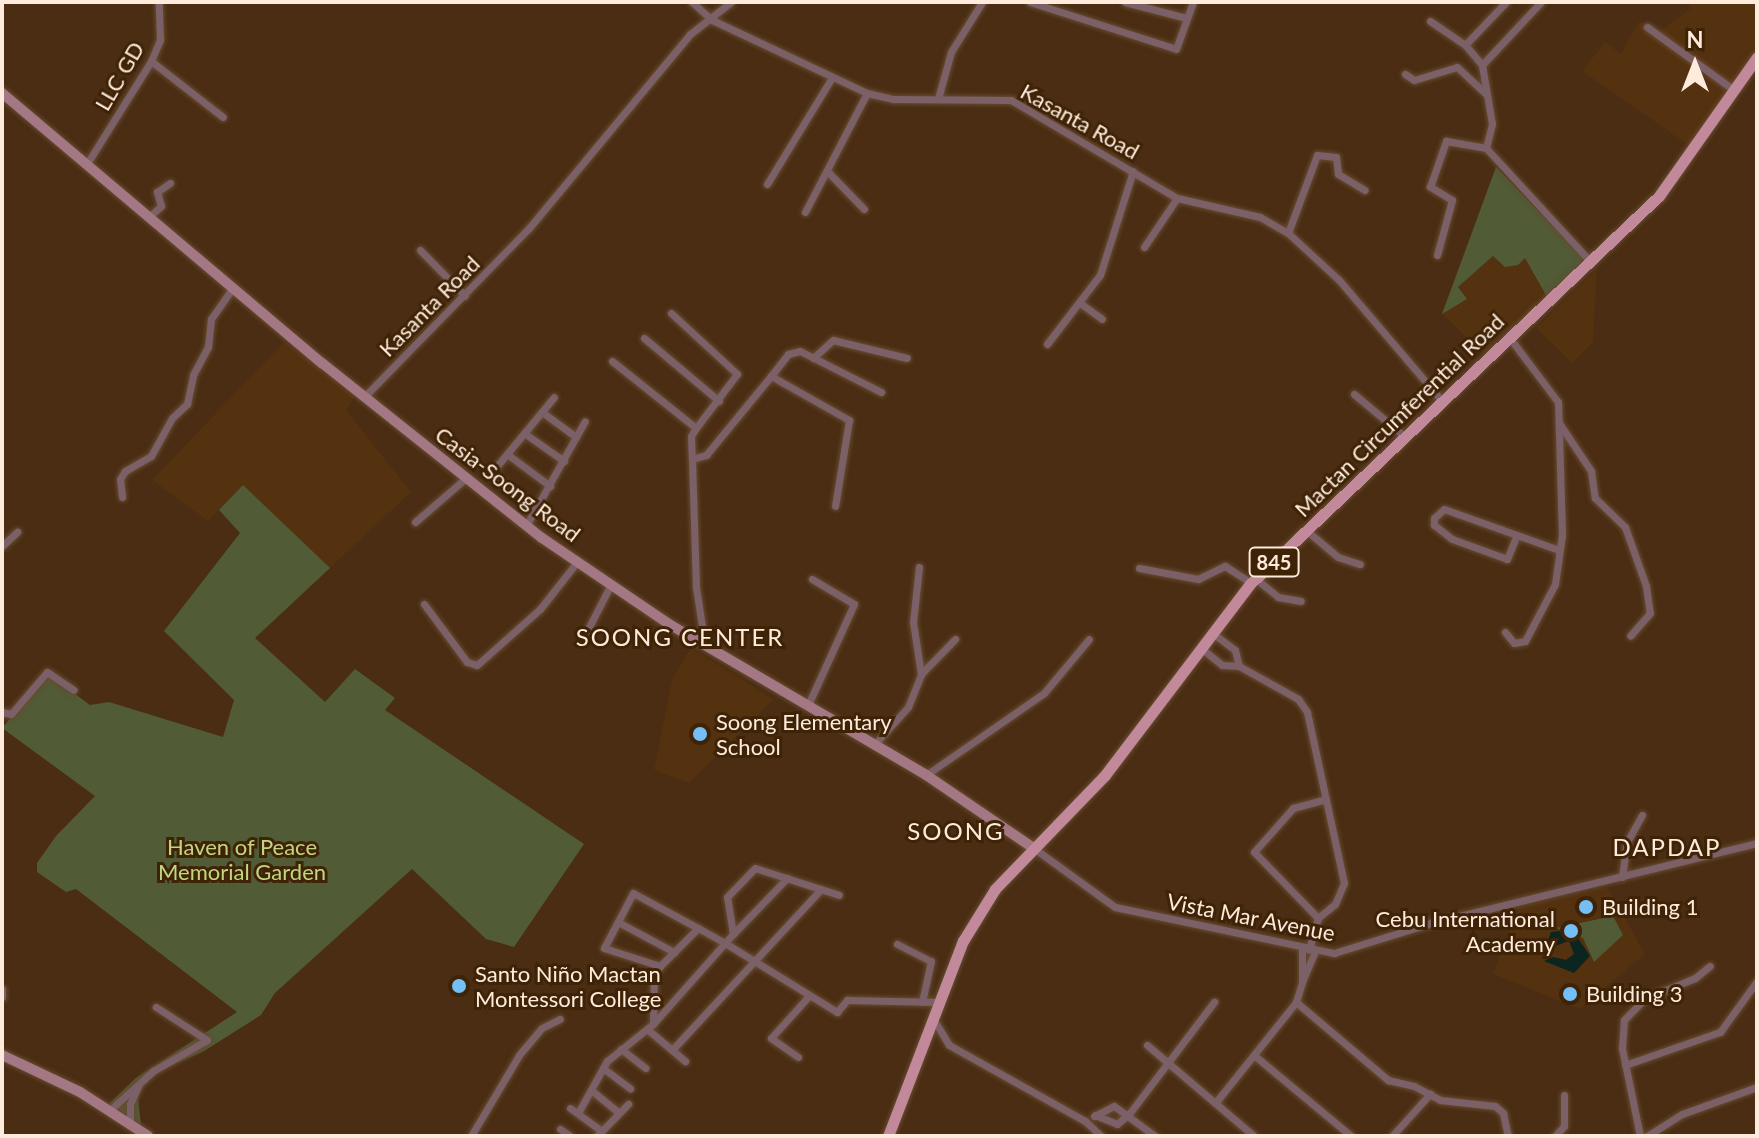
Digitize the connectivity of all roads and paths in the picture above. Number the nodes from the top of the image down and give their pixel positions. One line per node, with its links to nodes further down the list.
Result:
1 (159, 2): 16 (street, LLC GD)
2 (692, 2): 11 (street)
3 (731, 2): 11 (street)
4 (982, 2): 24 (street)
5 (1125, 2): 10 (street)
6 (1193, 2): 10 (street)
7 (1506, 2): 14 (street)
8 (1541, 2): 17 (street)
9 (1036, 3): 10 (street)
10 (1187, 18)
11 (712, 20): 19 (street, Kasanta Road); 43 (street, Kasanta Road)
12 (1430, 21): 14 (street)
13 (1647, 27): 20 (street)
14 (1465, 45): 17 (street)
15 (1757, 57): 20 (main road, Mactan Circumferential Road / 845)
16 (151, 61): 25 (street); 27 (street, LLC GD)
17 (1482, 65): 23 (street)
18 (1405, 74): 23 (street)
19 (831, 79): 22 (street, Kasanta Road); 31 (street)
20 (1734, 90): 41 (main road, Mactan Circumferential Road / 845)
21 (2, 93): 27 (street, Casia-Soong Road)
22 (867, 93): 24 (street, Kasanta Road); 28 (street)
23 (1485, 93): 26 (street)
24 (939, 95): 29 (street, Kasanta Road)
25 (223, 117)
26 (1486, 148): 40 (street); 41 (street)
27 (88, 162): 36 (street, Casia-Soong Road)
28 (827, 171): 34 (street); 35 (street)
29 (1133, 171): 33 (street, Kasanta Road); 44 (street)
30 (170, 183): 36 (street)
31 (767, 184)
32 (1365, 190): 37 (street)
33 (1177, 198): 37 (street, Kasanta Road); 38 (street)
34 (864, 209)
35 (805, 212)
36 (150, 216): 42 (street, Casia-Soong Road)
37 (1288, 233): 59 (street, Kasanta Road)
38 (1144, 247)
39 (420, 250): 43 (street)
40 (1437, 255)
41 (1590, 261): 47 (main road, Mactan Circumferential Road / 845)
42 (233, 287): 56 (street, Casia-Soong Road); 72 (street)
43 (465, 296): 56 (street, Kasanta Road)
44 (1080, 303): 46 (street); 49 (street)
45 (671, 313): 58 (street)
46 (1102, 319)
47 (1509, 337): 59 (main road, Mactan Circumferential Road / 845); 62 (street)
48 (644, 338): 58 (street)
49 (1047, 344)
50 (813, 358): 51 (street); 53 (street); 54 (street)
51 (907, 358)
52 (612, 361): 63 (street)
53 (771, 376): 68 (street); 73 (street)
54 (881, 392)
55 (1354, 394): 66 (street)
56 (364, 397): 70 (street, Casia-Soong Road)
57 (554, 397): 60 (street)
58 (719, 401): 63 (street)
59 (1443, 402): 66 (main road, Mactan Circumferential Road / 845)
60 (542, 412): 64 (street); 65 (street)
61 (585, 421): 65 (street)
62 (1559, 423): 81 (street); 94 (street)
63 (696, 428): 68 (street)
64 (524, 433): 67 (street); 69 (street)
65 (576, 437): 69 (street)
66 (1405, 437): 77 (main road, Mactan Circumferential Road / 845)
67 (507, 454): 71 (street); 74 (street)
68 (692, 459): 97 (street)
69 (564, 461): 71 (street)
70 (466, 478): 75 (street); 76 (street, Casia-Soong Road)
71 (550, 486): 74 (street)
72 (122, 497)
73 (835, 506)
74 (536, 511): 76 (street)
75 (415, 522)
76 (526, 526): 82 (street, Casia-Soong Road)
77 (1307, 531): 83 (street); 87 (main road, Mactan Circumferential Road / 845)
78 (17, 532): 80 (street)
79 (1516, 537): 79 (street); 81 (street)
80 (2, 546)
81 (1559, 550): 93 (street)
82 (577, 562): 88 (street, Casia-Soong Road); 90 (street)
83 (1360, 564)
84 (919, 567): 100 (street)
85 (1139, 568): 87 (street)
86 (812, 579): 102 (street)
87 (1253, 581): 89 (street); 92 (main road, Mactan Circumferential Road / 845)
88 (610, 586): 91 (street); 97 (street, Casia-Soong Road)
89 (1301, 601)
90 (424, 604)
91 (587, 631)
92 (1210, 631): 98 (main road, Mactan Circumferential Road / 845); 99 (street)
93 (1505, 632)
94 (1630, 636)
95 (955, 639): 100 (street)
96 (1089, 639): 105 (street)
97 (705, 646): 102 (street, Casia-Soong Road)
98 (1199, 647): 99 (street); 109 (main road, Mactan Circumferential Road / 845)
99 (1239, 666): 106 (street)
100 (921, 674): 104 (street)
101 (74, 690): 103 (street)
102 (808, 705): 104 (street, Casia-Soong Road)
103 (2, 712)
104 (874, 745): 105 (street, Casia-Soong Road)
105 (926, 775): 109 (street, Casia-Soong Road)
106 (1326, 799): 114 (street); 114 (street)
107 (1642, 815): 110 (street)
108 (1757, 843): 110 (street, Vista Mar Avenue)
109 (1032, 847): 120 (street, Vista Mar Avenue); 131 (main road, Mactan Circumferential Road / 845)
110 (1622, 877): 120 (street, Vista Mar Avenue)
111 (787, 878): 112 (street); 117 (street); 117 (street)
112 (821, 889): 113 (street); 122 (street)
113 (839, 895)
114 (1318, 918): 120 (street)
115 (618, 922): 116 (street); 121 (street); 123 (street)
116 (698, 928): 118 (street); 121 (street)
117 (733, 934): 118 (street)
118 (725, 943): 122 (street); 137 (street)
119 (897, 944): 130 (street)
120 (1309, 950): 126 (street); 126 (street)
121 (674, 952): 123 (street)
122 (752, 963): 128 (street); 140 (street)
123 (660, 966): 137 (street)
124 (1710, 966): 146 (street)
125 (1757, 981): 146 (street)
126 (1302, 982): 133 (street)
127 (2, 989): 129 (street)
128 (809, 996): 130 (street); 143 (street)
129 (2, 997)
130 (922, 1002): 131 (street)
131 (940, 1002): 136 (main road, Mactan Circumferential Road / 845)
132 (1214, 1002): 145 (street)
133 (1296, 1002): 142 (street); 153 (street)
134 (156, 1007): 149 (street)
135 (560, 1019): 166 (street)
136 (934, 1020): 161 (street); 168 (main road, Mactan Circumferential Road / 845)
137 (650, 1026): 139 (street); 140 (street)
138 (1147, 1045): 145 (street)
139 (621, 1049): 147 (street); 148 (street)
140 (672, 1050): 144 (street)
141 (2, 1055): 157 (street)
142 (1255, 1056): 155 (street); 172 (street)
143 (798, 1057)
144 (685, 1061)
145 (1167, 1062): 155 (street); 159 (street)
146 (1625, 1065): 176 (street)
147 (603, 1068): 151 (street); 152 (street)
148 (645, 1068)
149 (142, 1081): 157 (street); 162 (street)
150 (1757, 1087): 177 (street)
151 (630, 1088)
152 (591, 1090): 158 (street); 164 (street)
153 (1430, 1094): 173 (street); 174 (street)
154 (1564, 1095): 175 (street)
155 (1216, 1102): 171 (street)
156 (628, 1104): 158 (street)
157 (110, 1110): 162 (street)
158 (619, 1113): 164 (street)
159 (1129, 1114): 160 (street); 160 (street); 170 (street)
160 (1095, 1115): 161 (street)
161 (1085, 1121): 169 (street)
162 (130, 1124): 165 (street)
163 (560, 1129): 167 (street)
164 (600, 1133)
165 (148, 1136)
166 (471, 1136)
167 (570, 1136)
168 (888, 1136)
169 (1101, 1136)
170 (1155, 1136)
171 (1254, 1136)
172 (1351, 1136)
173 (1392, 1136)
174 (1508, 1136)
175 (1555, 1136)
176 (1640, 1136)
177 (1647, 1136)

